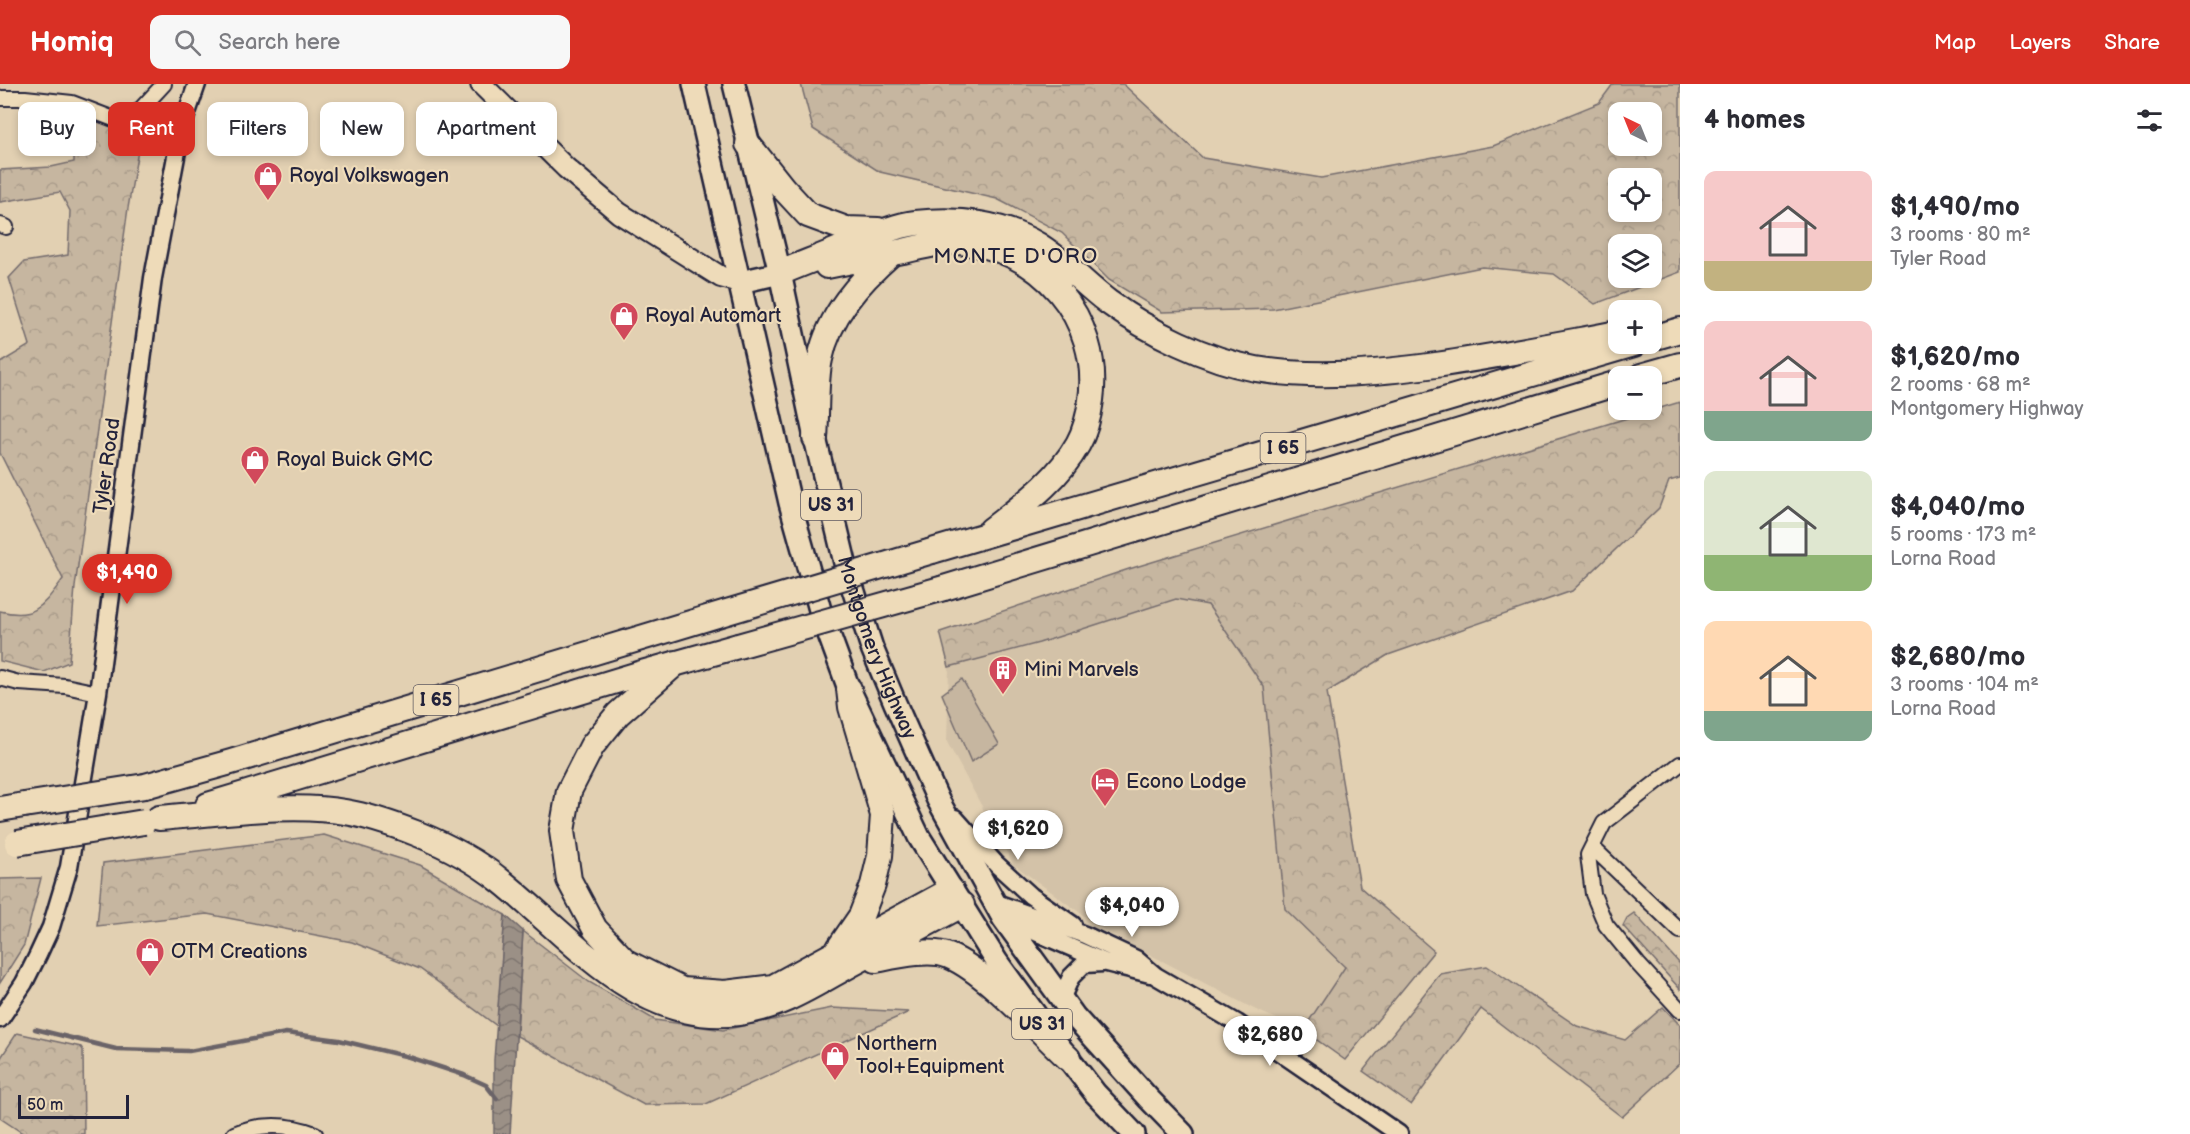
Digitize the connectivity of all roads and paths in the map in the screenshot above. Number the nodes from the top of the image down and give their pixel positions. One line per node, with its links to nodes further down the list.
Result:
1 (164, 84): 6 (street)
2 (197, 84): 25 (street, Tyler Road)
3 (482, 84): 10 (main road)
4 (694, 84): 10 (main road, Montgomery Highway / US 31)
5 (734, 84): 7 (main road, Montgomery Highway / US 31)
6 (0, 98)
7 (748, 144): 8 (highway); 9 (main road, Montgomery Highway / US 31)
8 (889, 242): 9 (highway); 14 (highway); 20 (highway); 21 (highway)
9 (780, 273): 10 (main road); 20 (main road, Montgomery Highway / US 31)
10 (740, 282): 24 (main road, Montgomery Highway / US 31)
11 (1680, 321): 12 (highway)
12 (1662, 325)
13 (1680, 330): 15 (highway)
14 (1608, 335)
15 (1662, 335)
16 (1608, 352): 21 (highway, I 65)
17 (1680, 365): 18 (highway)
18 (1662, 370)
19 (1608, 386): 22 (highway, I 65, bridge)
20 (815, 438): 27 (main road, Montgomery Highway / US 31)
21 (981, 538): 28 (highway, I 65, bridge)
22 (676, 663): 29 (highway, I 65); 36 (highway)
23 (0, 678): 25 (street)
24 (849, 689): 32 (main road, Montgomery Highway / US 31); 36 (highway)
25 (98, 693): 41 (street, Tyler Road)
26 (1680, 764): 31 (street)
27 (938, 800): 33 (main road, Montgomery Highway / US 31); 35 (street)
28 (0, 809)
29 (152, 820): 30 (highway, I 65, bridge); 36 (highway)
30 (8, 845)
31 (1592, 847): 34 (street); 40 (street)
32 (956, 898): 33 (main road); 36 (highway); 42 (main road, Montgomery Highway / US 31)
33 (998, 910): 35 (street); 37 (street); 39 (main road, Montgomery Highway / US 31)
34 (1680, 931)
35 (1085, 935): 38 (street)
36 (843, 958): 42 (highway)
37 (1107, 963): 38 (street); 39 (street)
38 (1156, 976): 47 (street)
39 (1062, 996): 46 (main road, Montgomery Highway / US 31)
40 (1680, 1010)
41 (0, 1019)
42 (1068, 1058): 45 (main road, Montgomery Highway / US 31)
43 (234, 1134): 44 (street)
44 (315, 1134)
45 (1134, 1134)
46 (1183, 1134)
47 (1399, 1134)

